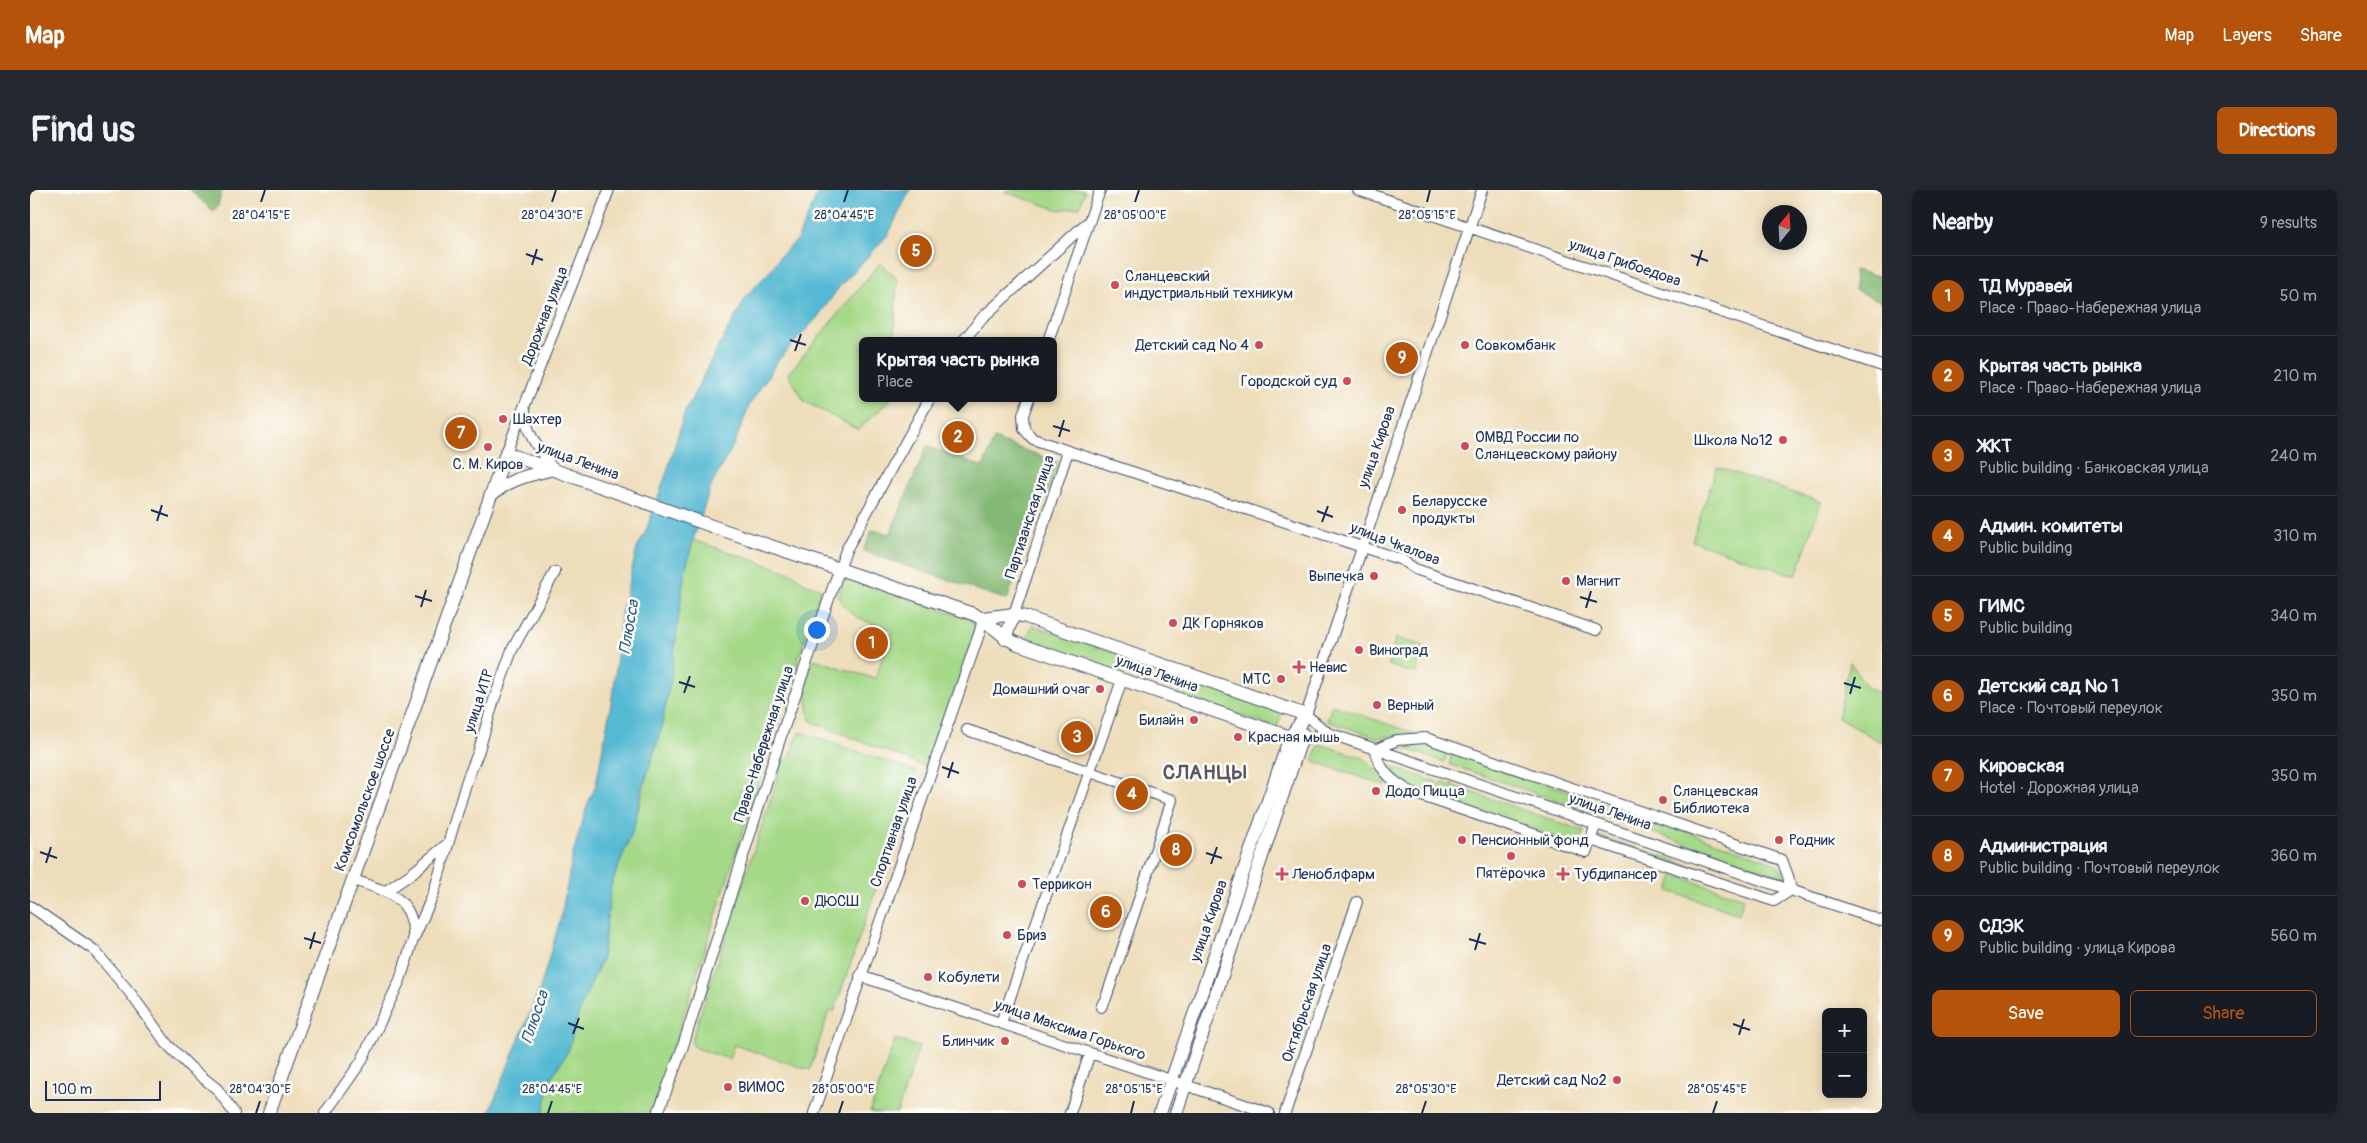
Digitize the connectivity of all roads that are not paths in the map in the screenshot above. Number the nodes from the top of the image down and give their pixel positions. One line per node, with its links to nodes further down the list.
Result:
1 (609, 190): 12 (street, Дорожная улица)
2 (1100, 190): 5 (street)
3 (1358, 190): 6 (street, улица Грибоедова)
4 (1482, 190): 6 (street, улица Кирова)
5 (1090, 220): 7 (street); 8 (street)
6 (1469, 227): 9 (street, улица Грибоедова); 17 (street, улица Кирова)
7 (966, 337)
8 (1049, 337)
9 (1882, 366)
10 (928, 402): 18 (street, Право-Набережная улица)
11 (1028, 402): 13 (street, Партизанская улица)
12 (525, 409): 14 (street, Дорожная улица); 15 (street)
13 (1068, 450): 17 (street, улица Чкалова); 20 (street, Партизанская улица)
14 (506, 453): 15 (main road, улица Ленина); 16 (main road, Комсомольское шоссе)
15 (553, 469): 16 (main road); 18 (main road, улица Ленина)
16 (490, 496): 34 (main road, Комсомольское шоссе)
17 (1361, 546): 22 (street, улица Чкалова); 25 (street, улица Кирова)
18 (838, 569): 21 (main road, улица Ленина); 50 (street, Право-Набережная улица)
19 (555, 572): 33 (street, улица ИТР)
20 (1014, 614): 21 (main road, улица Ленина); 23 (main road); 25 (main road, улица Ленина)
21 (983, 618): 23 (main road, улица Ленина); 41 (street, Спортивная улица)
22 (1596, 630)
23 (1005, 639): 24 (main road, улица Ленина)
24 (1122, 680): 28 (main road, улица Ленина); 30 (street)
25 (1306, 715): 27 (street, улица Ленина); 28 (main road, улица Кирова)
26 (967, 730): 30 (street)
27 (1328, 733): 28 (street); 29 (street, улица Ленина)
28 (1296, 739): 45 (main road, улица Кирова); 46 (main road, улица Кирова)
29 (1375, 750): 31 (street, улица Ленина); 32 (street); 35 (street)
30 (1090, 772): 42 (street); 43 (street)
31 (1596, 824): 32 (street); 35 (street, улица Ленина)
32 (1591, 840): 35 (street)
33 (446, 845): 36 (street); 40 (street, улица ИТР)
34 (354, 880): 36 (street); 48 (main road, Комсомольское шоссе)
35 (1791, 890): 39 (street, улица Ленина)
36 (385, 891): 40 (street, улица ИТР)
37 (1357, 902): 56 (street, Октябрьская улица)
38 (30, 906): 47 (street)
39 (1882, 921)
40 (413, 940): 49 (street, улица ИТР)
41 (860, 976): 43 (street, улица Максима Горького); 51 (street, Спортивная улица)
42 (1101, 1007)
43 (1001, 1023): 44 (street, улица Максима Горького)
44 (1090, 1053): 45 (street, улица Максима Горького); 52 (street)
45 (1171, 1080): 46 (street, улица Максима Горького); 53 (main road, улица Кирова)
46 (1185, 1085): 54 (main road, улица Кирова); 55 (street, улица Максима Горького)
47 (234, 1113)
48 (268, 1113)
49 (325, 1113)
50 (658, 1113)
51 (814, 1113)
52 (1070, 1113)
53 (1160, 1113)
54 (1176, 1113)
55 (1269, 1113)
56 (1285, 1113)

